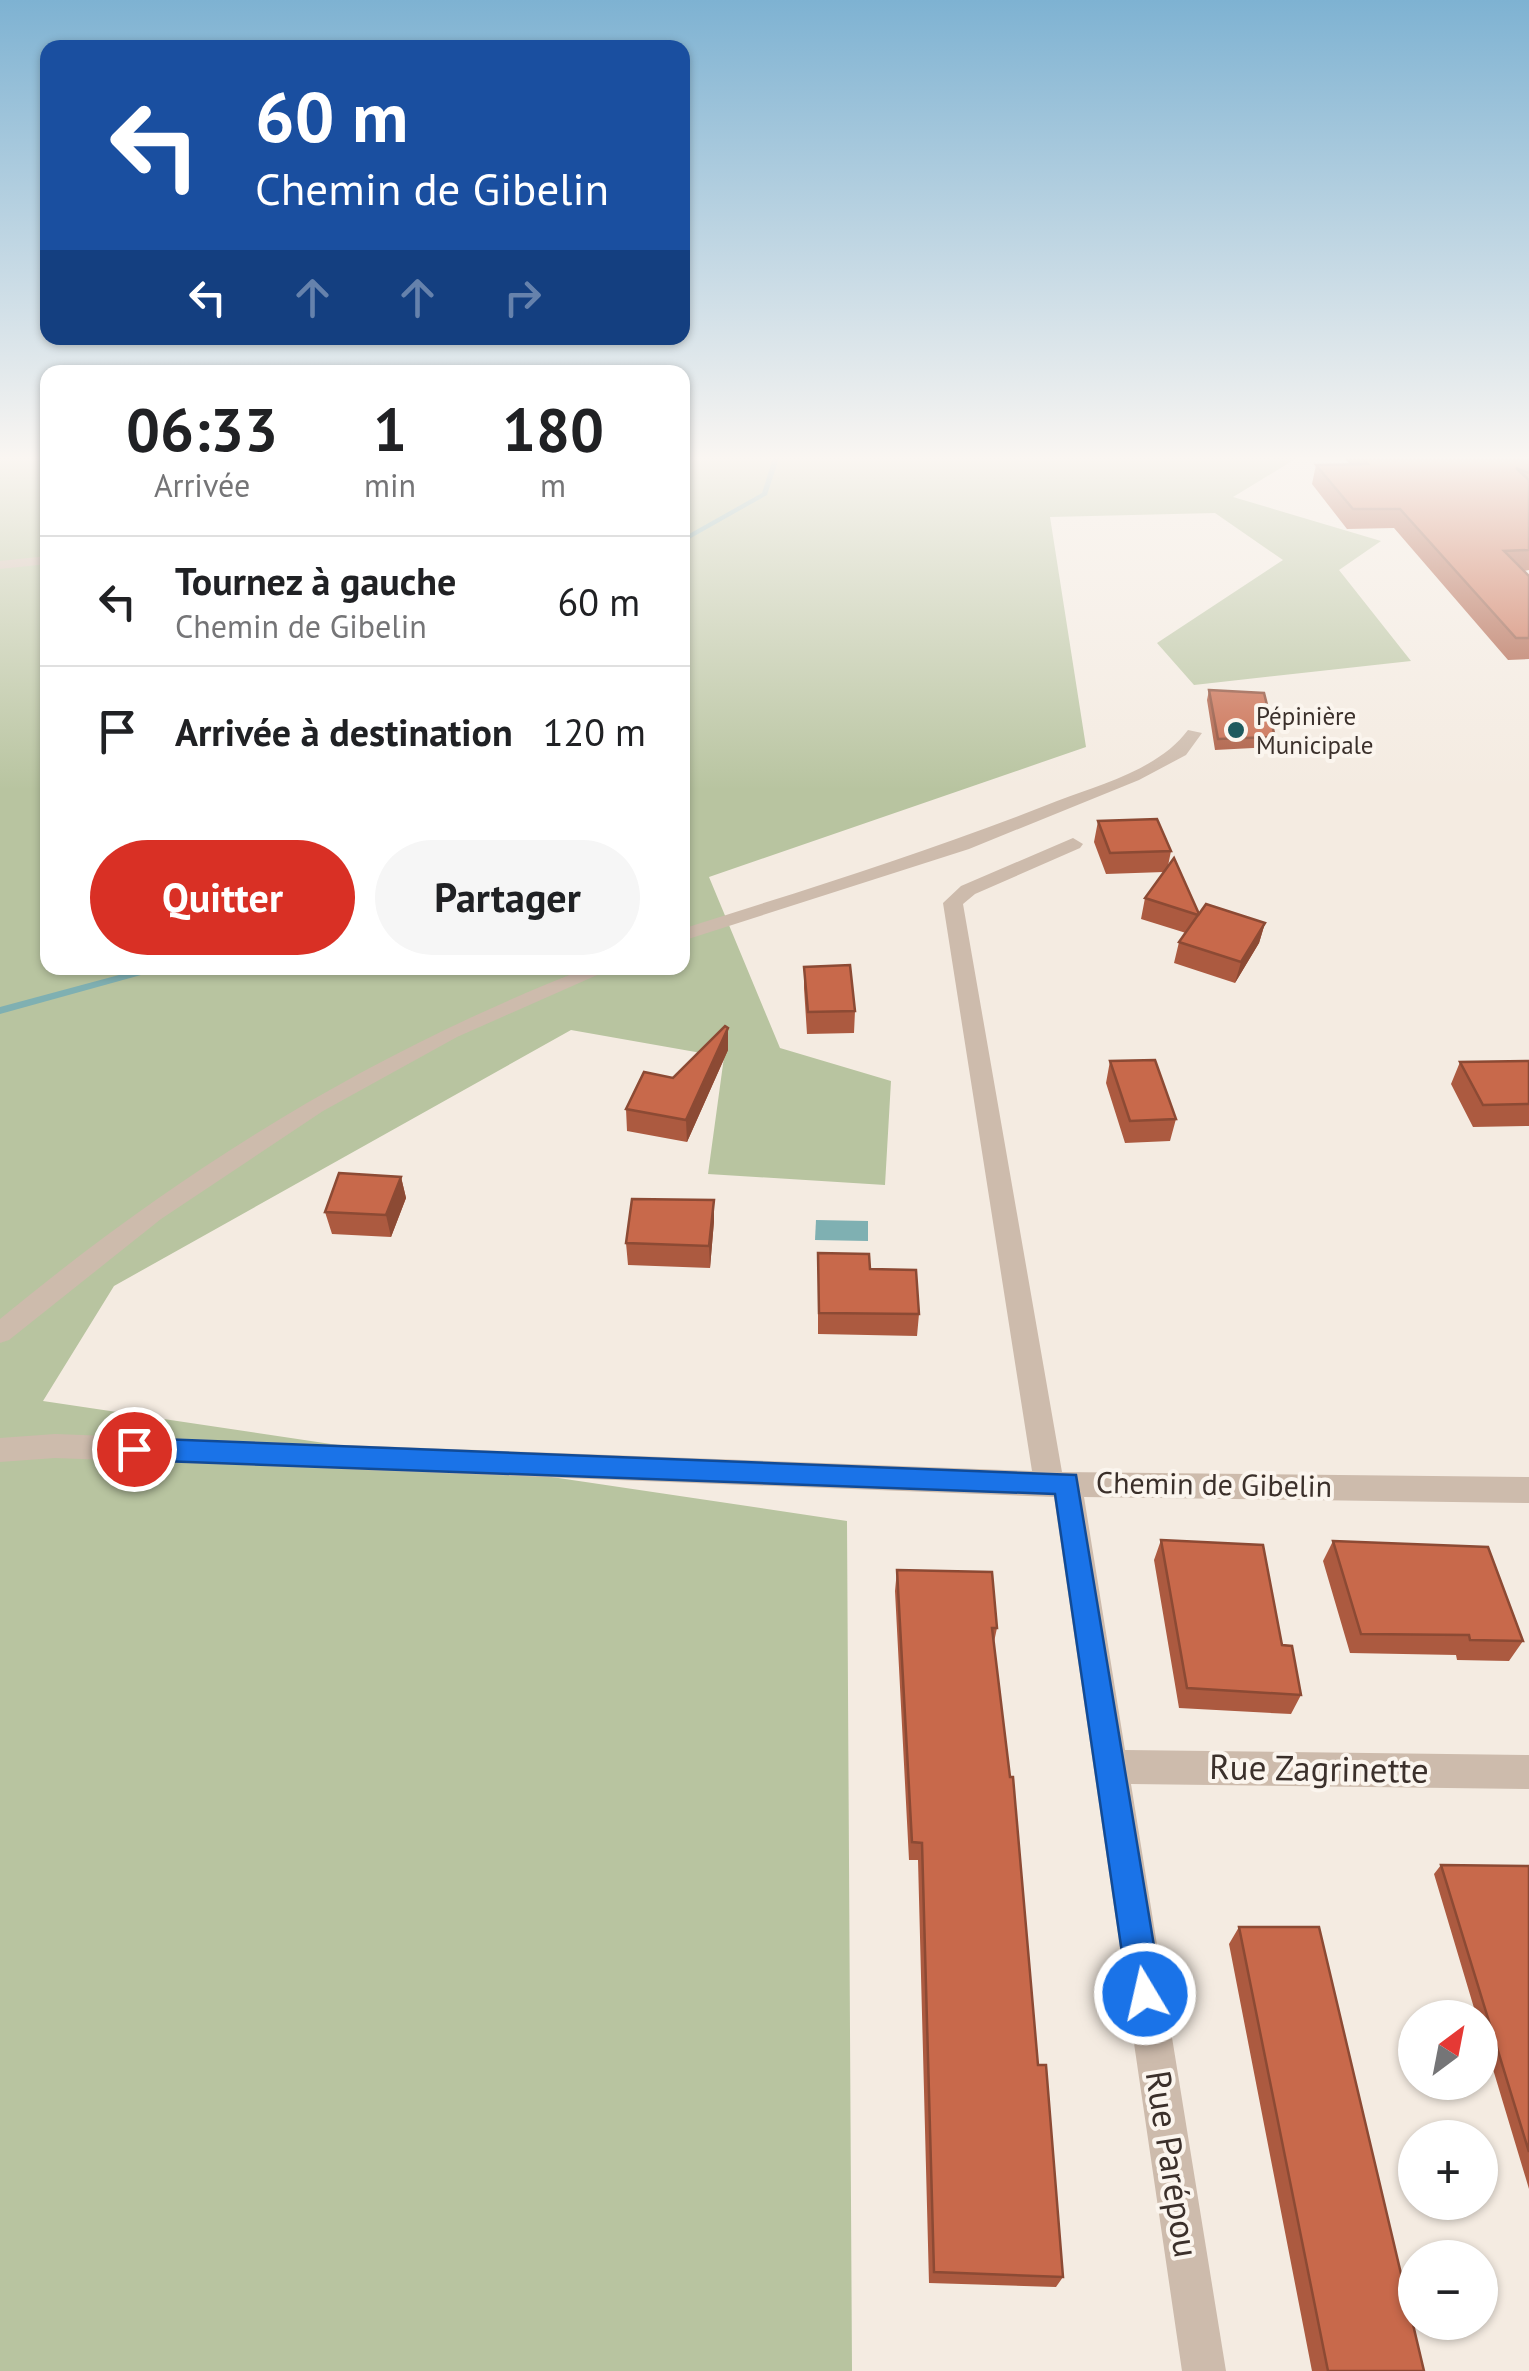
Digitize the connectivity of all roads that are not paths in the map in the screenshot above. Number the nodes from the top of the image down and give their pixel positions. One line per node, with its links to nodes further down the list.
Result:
1 (1194, 733): 3 (lane)
2 (1073, 844): 7 (street, Rue Parépou)
3 (690, 932)
4 (587, 975): 5 (lane)
5 (0, 1333)
6 (0, 1450): 7 (street, Chemin de Gibelin)
7 (1058, 1484): 8 (street, Chemin de Gibelin); 9 (street, Rue Parépou)
8 (1529, 1490)
9 (1110, 1767): 10 (street, Rue Zagrinette); 11 (street, Rue Parépou)
10 (1529, 1772)
11 (1204, 2371)

